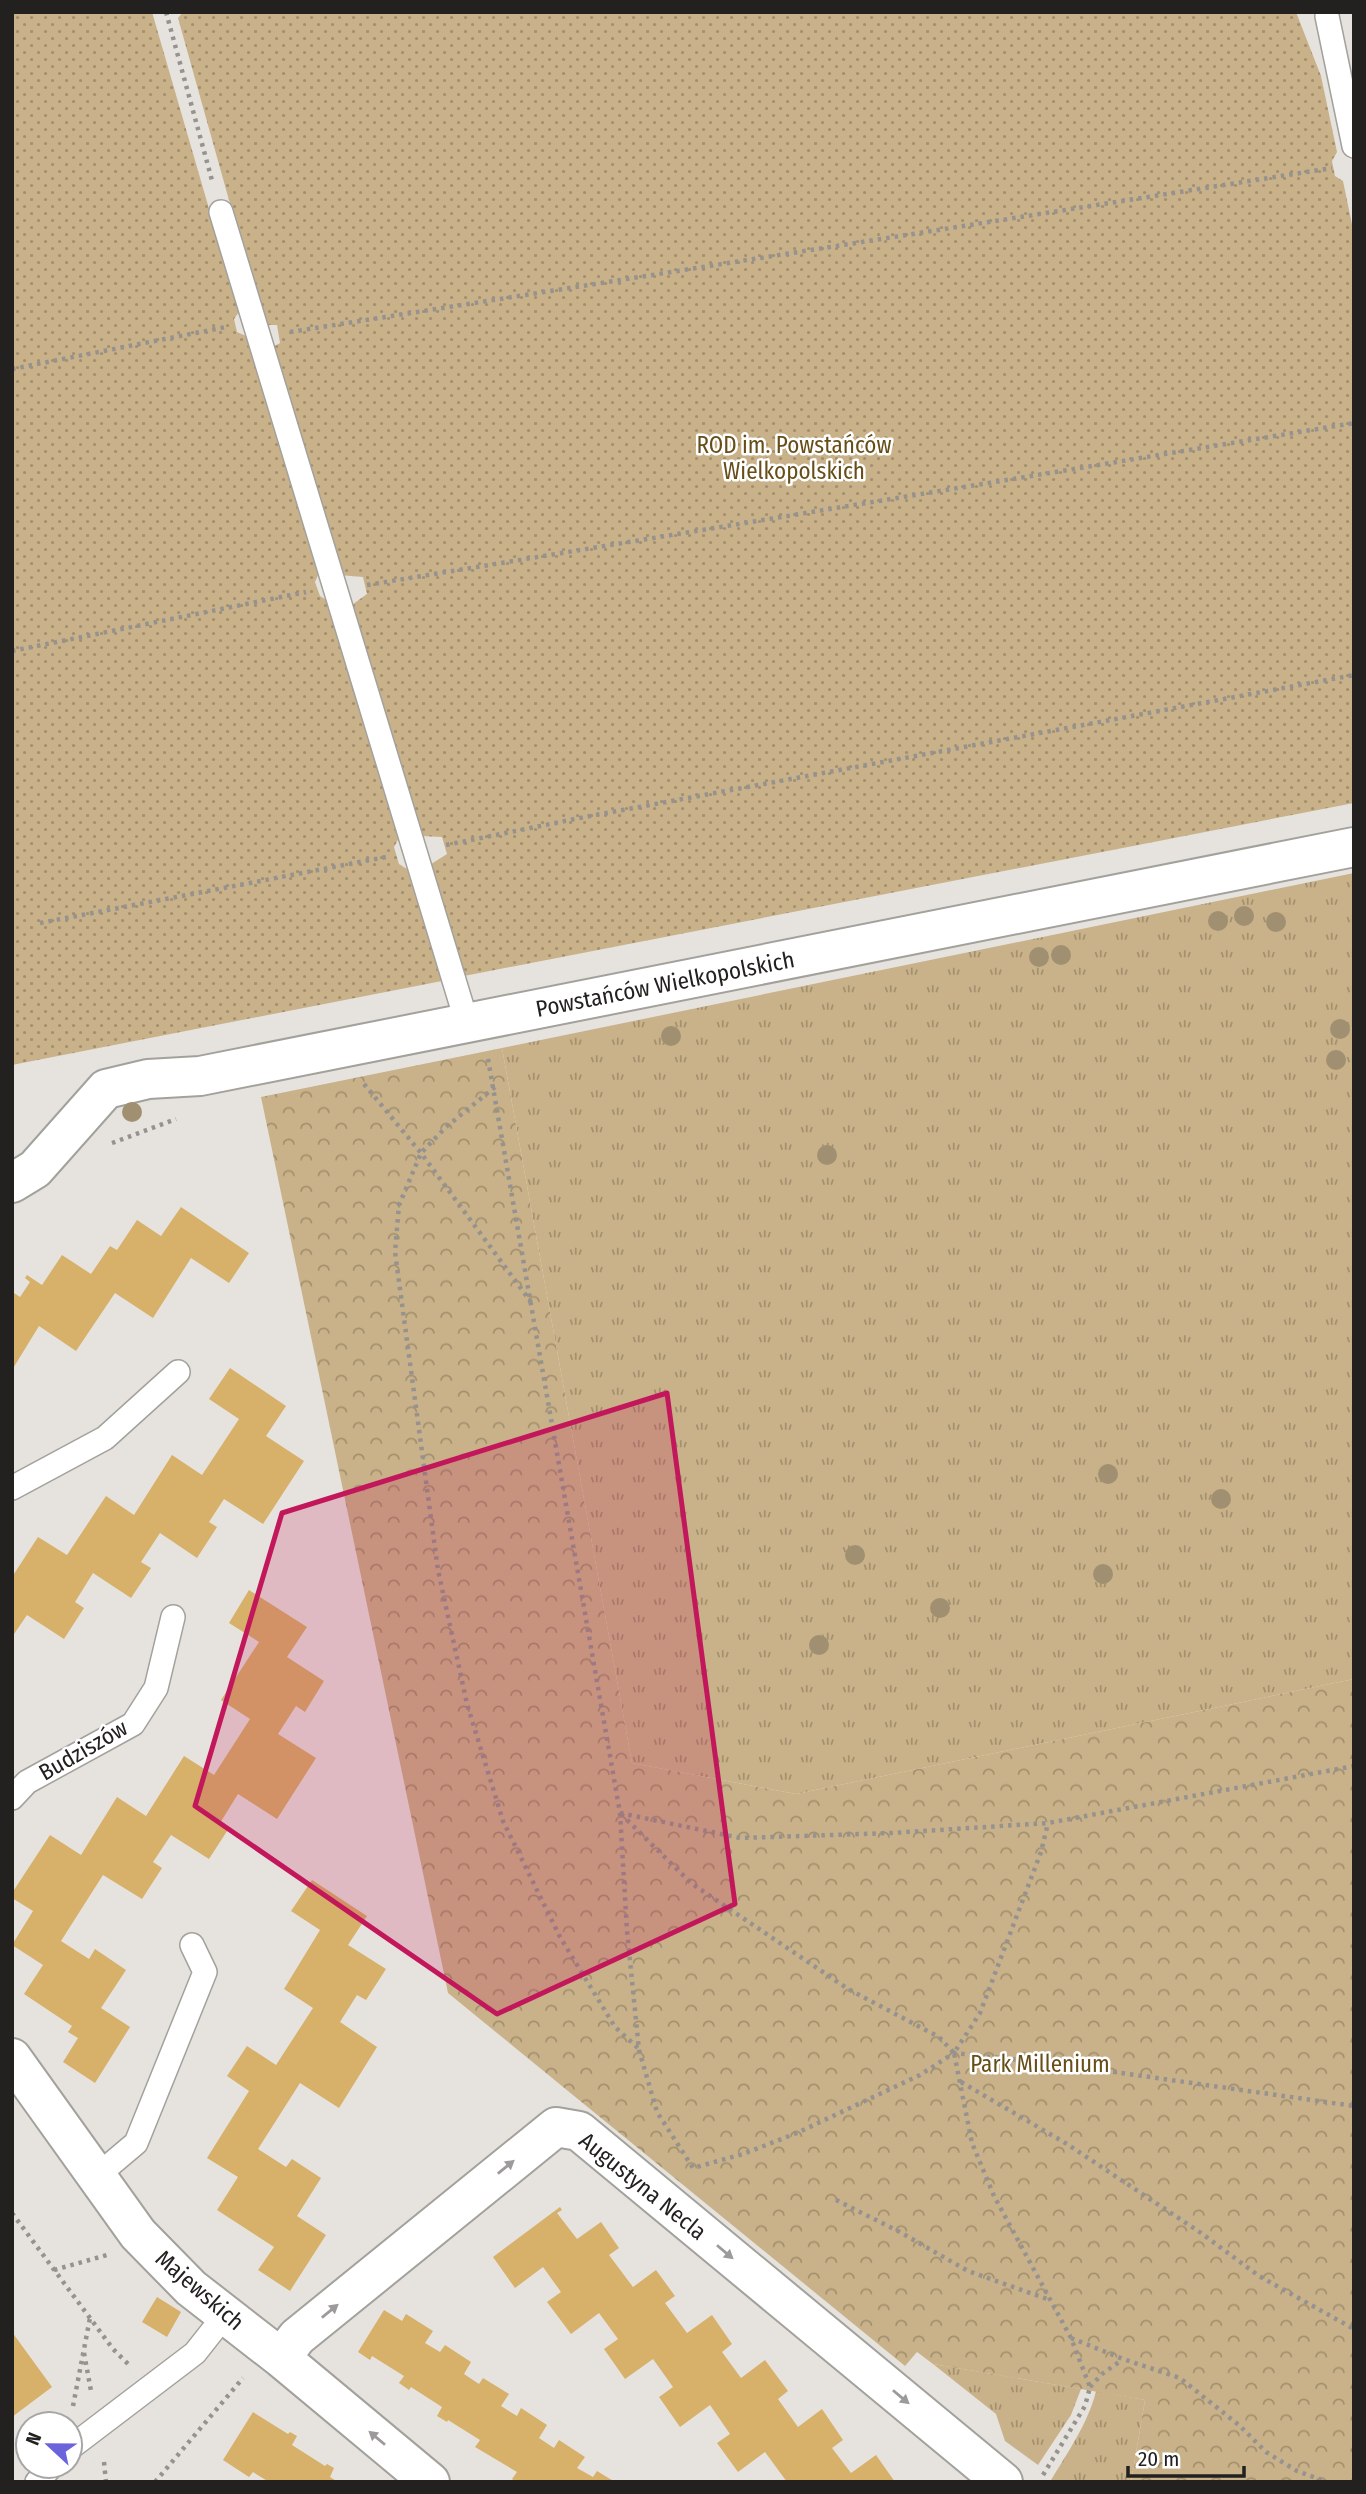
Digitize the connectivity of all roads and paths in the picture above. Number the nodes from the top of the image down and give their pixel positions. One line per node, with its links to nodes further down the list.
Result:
1 (166, 12): 5 (path)
2 (1327, 16): 3 (lane)
3 (1354, 146)
4 (1334, 168): 7 (path)
5 (221, 212): 18 (lane)
6 (236, 325): 8 (path)
7 (279, 334)
8 (12, 369)
9 (1354, 424): 10 (path)
10 (365, 585)
11 (317, 590): 12 (path)
12 (12, 651)
13 (1354, 676): 14 (path)
14 (444, 846)
15 (1354, 847): 18 (street, Powstańców Wielkopolskich)
16 (396, 855): 17 (path)
17 (40, 923)
18 (473, 1022): 19 (street, Powstańców Wielkopolskich); 20 (path)
19 (336, 1049): 23 (path); 24 (street, Powstańców Wielkopolskich)
20 (495, 1087): 23 (path); 25 (path)
21 (183, 1116): 22 (path)
22 (105, 1146)
23 (421, 1153): 25 (path); 34 (path)
24 (12, 1183)
25 (531, 1303): 31 (path)
26 (178, 1372): 27 (lane)
27 (12, 1488)
28 (173, 1617): 30 (lane, Budziszów)
29 (1354, 1766): 32 (path)
30 (12, 1798)
31 (620, 1813): 32 (path); 34 (path); 35 (path)
32 (1048, 1823): 35 (path)
33 (192, 1945): 39 (lane)
34 (639, 2050): 35 (path)
35 (954, 2053): 37 (path); 38 (path)
36 (12, 2058): 39 (street, Majewskich)
37 (960, 2082): 44 (path); 47 (path)
38 (1354, 2106)
39 (98, 2175): 42 (street, Majewskich)
40 (836, 2200): 44 (path)
41 (12, 2213): 43 (path)
42 (148, 2243): 43 (path); 45 (street, Majewskich)
43 (54, 2270): 46 (path)
44 (1051, 2300): 48 (path)
45 (225, 2315): 49 (street, Majewskich); 51 (lane)
46 (90, 2317): 51 (path); 53 (path)
47 (1354, 2329)
48 (1070, 2338): 50 (path); 52 (path)
49 (275, 2353): 55 (path); 56 (street, Majewskich, one-way to 49); 57 (street, Augustyna Necla, one-way to 57)
50 (1123, 2359): 52 (path); 59 (path)
51 (151, 2386): 54 (lane)
52 (1090, 2387): 58 (path)
53 (72, 2410)
54 (84, 2439)
55 (155, 2482)
56 (430, 2482)
57 (1003, 2482)
58 (1038, 2482)
59 (1327, 2482)

